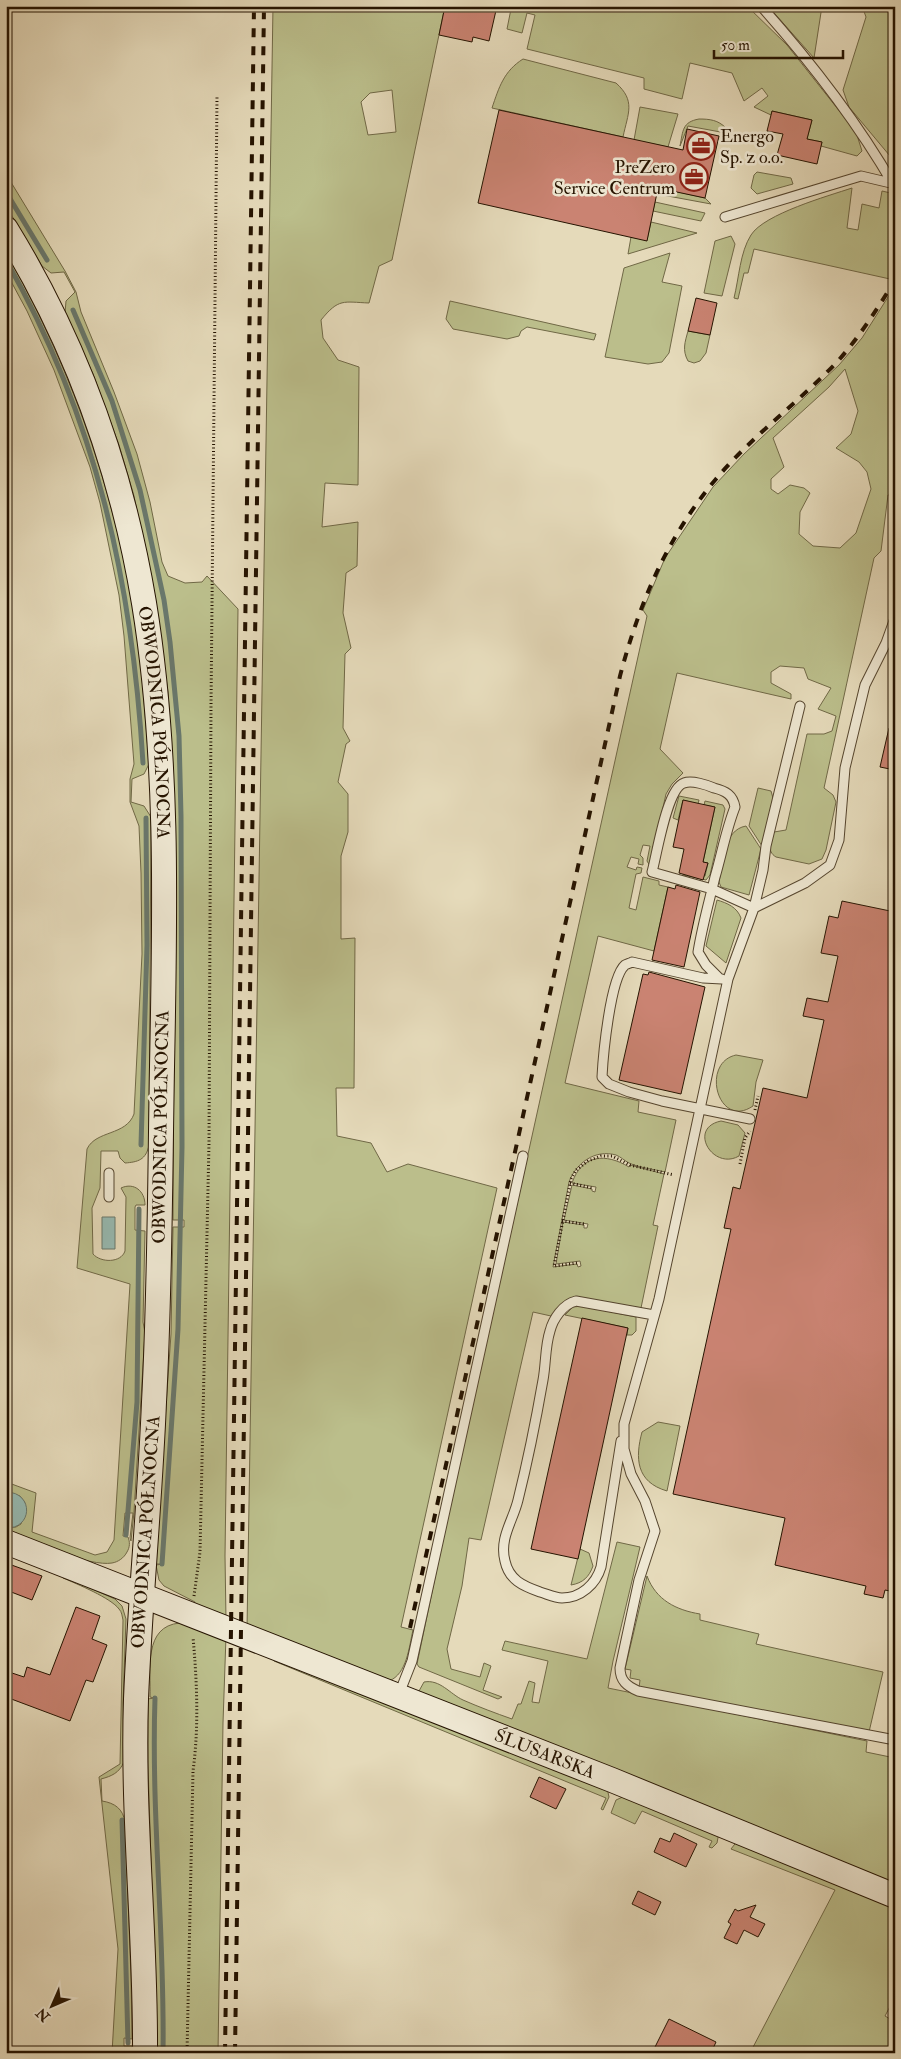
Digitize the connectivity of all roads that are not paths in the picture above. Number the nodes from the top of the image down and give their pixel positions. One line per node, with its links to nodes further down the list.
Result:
1 (761, 6): 2 (lane)
2 (894, 184): 3 (lane)
3 (725, 217)
4 (6, 229): 20 (street, OBWODNICA PÓŁNOCNA)
5 (895, 618): 7 (lane)
6 (895, 636): 7 (lane)
7 (886, 643): 10 (lane)
8 (800, 706): 10 (lane)
9 (712, 889): 9 (lane); 10 (lane); 11 (lane)
10 (754, 908): 11 (lane)
11 (724, 979): 12 (lane); 12 (lane)
12 (701, 1109): 13 (lane); 17 (lane)
13 (750, 1119)
14 (523, 1156): 21 (lane)
15 (109, 1173): 16 (lane)
16 (109, 1196)
17 (654, 1316): 18 (lane); 18 (lane)
18 (624, 1424): 22 (lane)
19 (6, 1542): 20 (street, ŚLUSARSKA)
20 (142, 1595): 21 (street, ŚLUSARSKA); 24 (street, OBWODNICA PÓŁNOCNA)
21 (398, 1697): 23 (street, ŚLUSARSKA)
22 (895, 1740)
23 (895, 1896)
24 (145, 2053)

